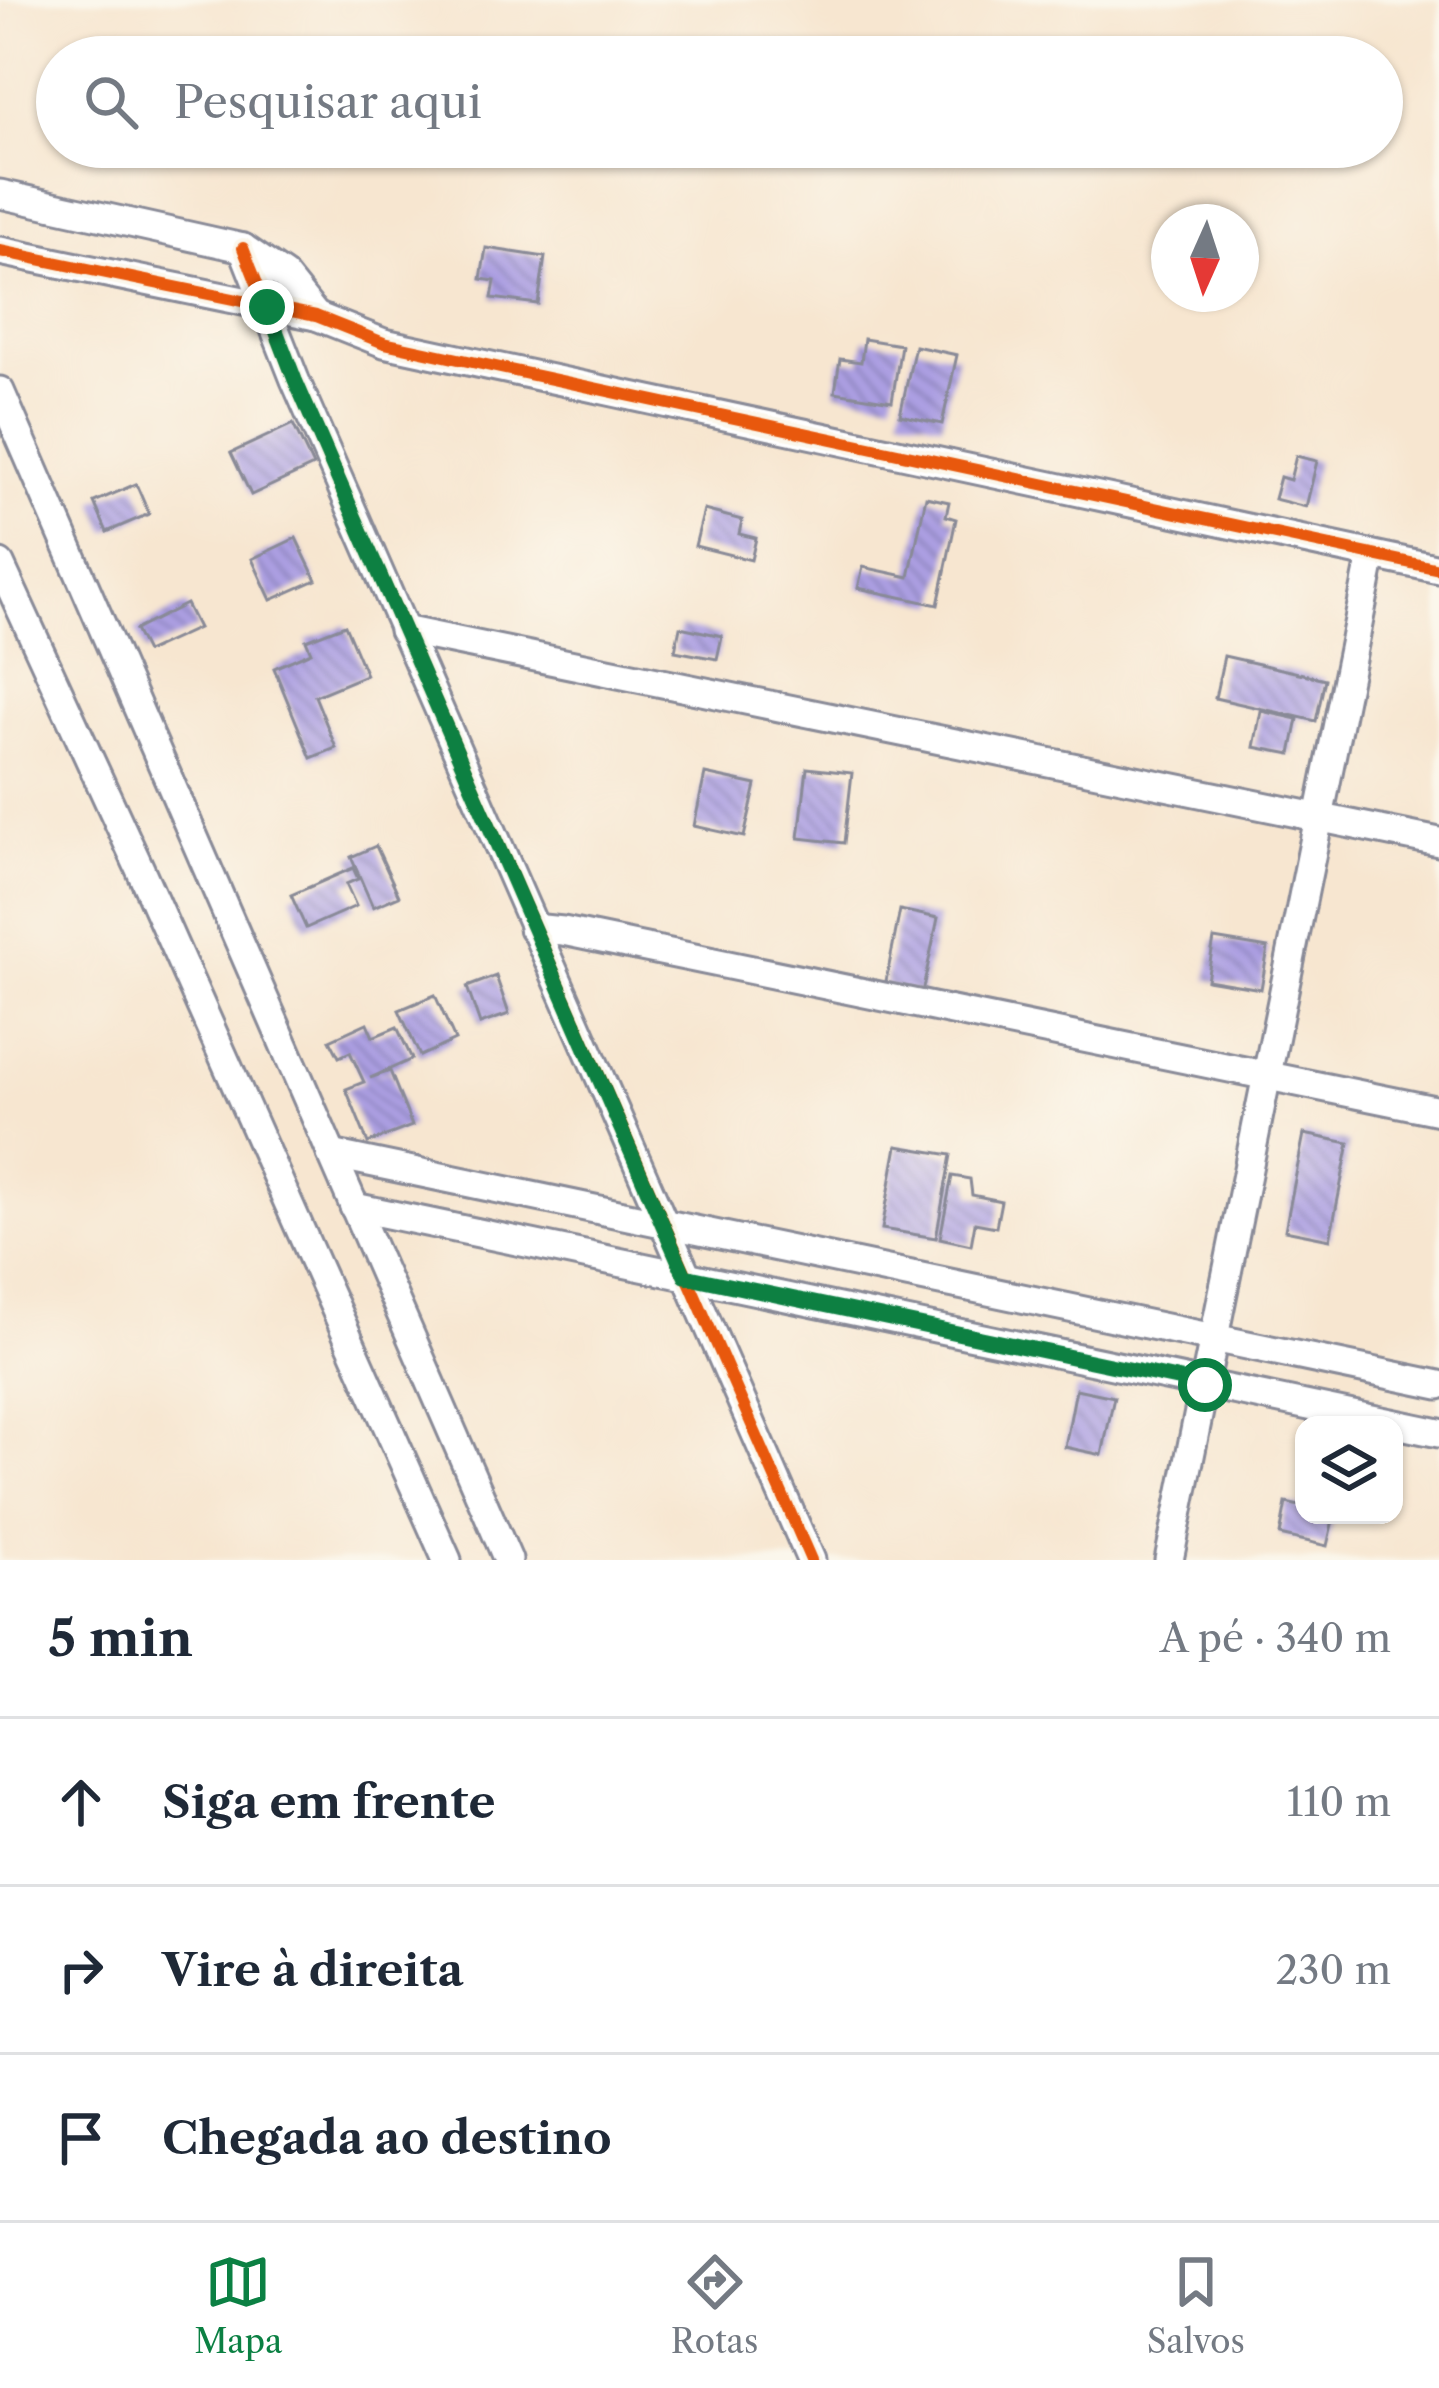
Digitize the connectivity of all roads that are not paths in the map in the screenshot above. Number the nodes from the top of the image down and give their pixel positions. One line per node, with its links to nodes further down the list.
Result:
1 (0, 194): 2 (street)
2 (243, 248): 4 (street); 5 (street)
3 (0, 251): 4 (street)
4 (267, 307): 5 (street); 10 (street)
5 (316, 316): 7 (street)
6 (0, 391): 16 (street)
7 (1372, 555): 9 (street); 11 (street)
8 (0, 564): 24 (street)
9 (1439, 569)
10 (403, 630): 11 (street); 13 (street)
11 (1319, 817): 12 (street); 14 (street)
12 (1439, 842)
13 (533, 928): 14 (street); 18 (street)
14 (1267, 1076): 15 (street); 20 (street)
15 (1439, 1111)
16 (331, 1154): 17 (street); 18 (street)
17 (354, 1207): 19 (street); 25 (street)
18 (662, 1223): 19 (street); 20 (street)
19 (685, 1276): 21 (street); 26 (street)
20 (1214, 1339): 21 (street); 22 (street)
21 (1205, 1385): 23 (street); 27 (street)
22 (1439, 1385)
23 (1439, 1433)
24 (448, 1560)
25 (508, 1560)
26 (811, 1560)
27 (1169, 1560)

